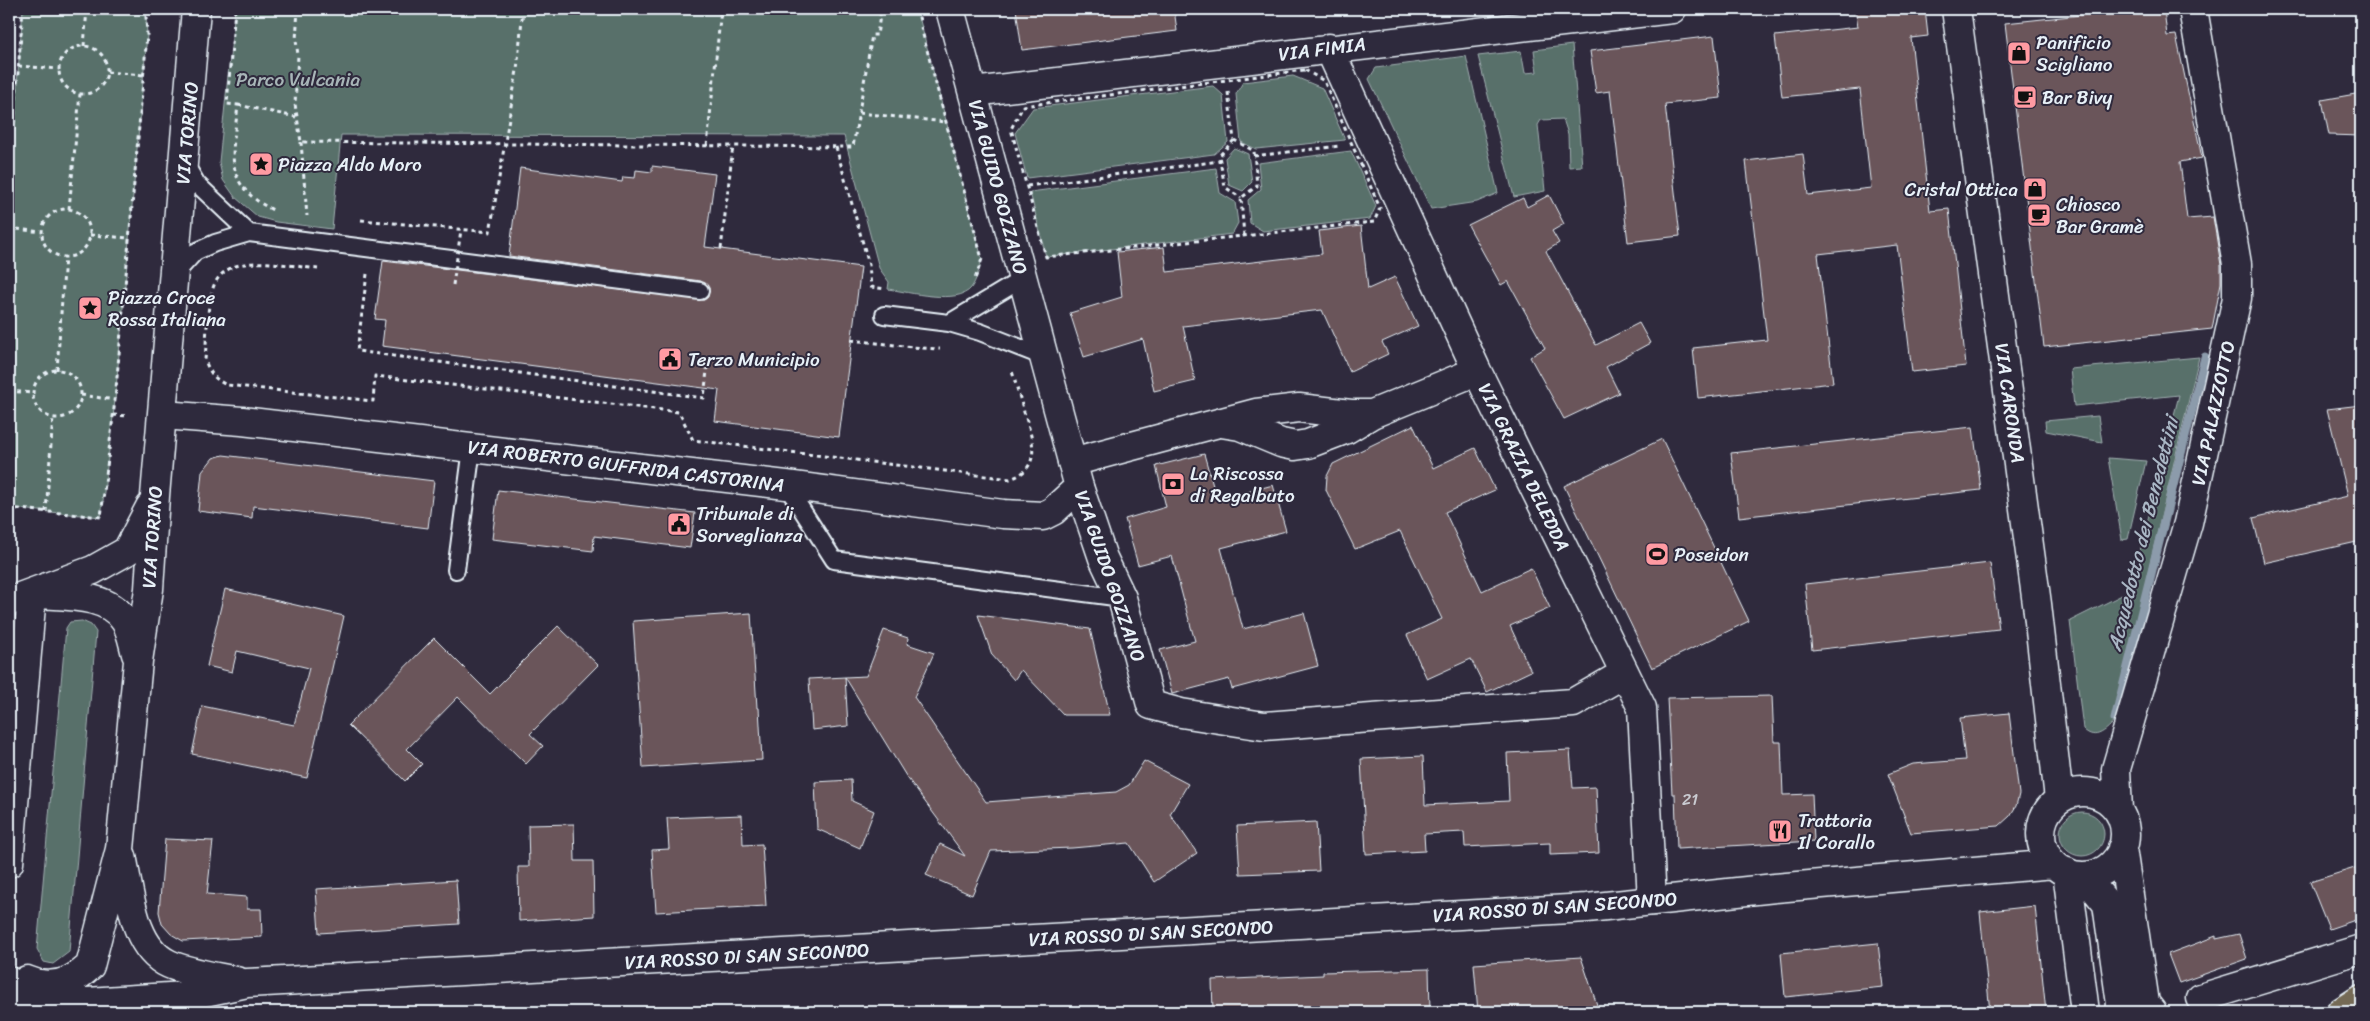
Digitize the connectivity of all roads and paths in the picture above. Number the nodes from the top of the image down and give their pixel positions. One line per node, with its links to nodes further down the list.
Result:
1 (23, 9): 18 (path)
2 (87, 9): 16 (path)
3 (141, 9): 21 (path)
4 (196, 9): 38 (main road, VIA TORINO)
5 (235, 9): 25 (path)
6 (298, 9): 27 (path)
7 (523, 9): 31 (path)
8 (722, 9): 33 (path)
9 (880, 9): 26 (path)
10 (916, 9): 28 (path)
11 (950, 9): 23 (main road, VIA GUIDO GOZZANO)
12 (1672, 9): 17 (main road, VIA FIMIA)
13 (1956, 9): 96 (main road, VIA CARONDA)
14 (2275, 9): 15 (path)
15 (2194, 11): 97 (main road, VIA PALAZZOTTO)
16 (84, 46): 19 (path); 20 (path)
17 (1329, 48): 23 (main road, VIA FIMIA); 73 (main road, VIA GRAZIA DELEDDA)
18 (18, 66): 19 (path); 39 (path)
19 (59, 69): 24 (path)
20 (107, 72): 21 (path); 24 (path)
21 (144, 75): 54 (path)
22 (1227, 79): 29 (path); 32 (path); 40 (path)
23 (972, 92): 60 (main road, VIA GUIDO GOZZANO)
24 (80, 94): 42 (path)
25 (238, 105): 27 (path); 43 (path)
26 (859, 113): 28 (path); 35 (path)
27 (296, 117): 30 (path)
28 (946, 122): 61 (path)
29 (1234, 140): 36 (path); 37 (path)
30 (301, 142): 31 (path); 45 (path)
31 (504, 143): 33 (path); 49 (path)
32 (1352, 144): 36 (path); 53 (path)
33 (707, 146): 34 (path)
34 (733, 146): 35 (path); 55 (path)
35 (836, 147): 63 (path)
36 (1254, 156): 41 (path)
37 (1220, 161): 40 (path); 41 (path)
38 (184, 162): 51 (lane); 59 (main road, VIA TORINO)
39 (9, 187)
40 (1026, 187): 53 (path)
41 (1241, 198): 53 (path)
42 (69, 209): 50 (path); 52 (path)
43 (276, 212)
44 (299, 215): 45 (path)
45 (306, 216): 46 (path)
46 (315, 216)
47 (352, 220): 49 (path)
48 (9, 228): 50 (path)
49 (460, 230): 62 (path, bridge)
50 (42, 232): 56 (path)
51 (249, 233): 59 (lane); 64 (lane)
52 (90, 235): 54 (path); 56 (path)
53 (1244, 236)
54 (129, 238): 77 (path)
55 (721, 249)
56 (66, 257): 72 (path)
57 (321, 269): 71 (path)
58 (359, 273): 70 (path)
59 (175, 274): 78 (main road, VIA TORINO)
60 (1022, 279): 66 (lane); 69 (main road, VIA GUIDO GOZZANO)
61 (973, 283)
62 (453, 285)
63 (888, 289)
64 (700, 291)
65 (884, 315): 66 (lane)
66 (949, 323): 69 (lane)
67 (851, 340): 68 (path)
68 (903, 346)
69 (1044, 357): 85 (main road, VIA GUIDO GOZZANO)
70 (708, 361)
71 (1006, 364)
72 (57, 370): 75 (path); 76 (path)
73 (1477, 371): 79 (main road); 95 (main road, VIA GRAZIA DELEDDA)
74 (9, 391): 75 (path)
75 (33, 392): 82 (path)
76 (81, 396): 77 (path); 82 (path)
77 (115, 400): 80 (path)
78 (163, 414): 84 (main road, VIA ROBERTO GIUFFRIDA CASTORINA); 88 (main road, VIA TORINO)
79 (1372, 414): 83 (main road); 83 (main road)
80 (113, 415): 81 (path); 90 (path)
81 (127, 416)
82 (53, 418): 90 (path)
83 (1220, 422): 85 (main road)
84 (472, 448): 86 (main road, VIA ROBERTO GIUFFRIDA CASTORINA); 91 (lane)
85 (1072, 462): 87 (main road, VIA GUIDO GOZZANO)
86 (786, 485): 87 (main road, VIA ROBERTO GIUFFRIDA CASTORINA); 93 (lane)
87 (1079, 487): 93 (main road, VIA GUIDO GOZZANO)
88 (155, 496): 92 (main road); 94 (main road, VIA TORINO)
89 (9, 508): 90 (path)
90 (46, 512)
91 (456, 570)
92 (20, 598): 94 (main road); 100 (main road)
93 (1122, 598): 95 (main road, VIA GUIDO GOZZANO)
94 (138, 661): 99 (main road, VIA TORINO)
95 (1624, 673): 102 (main road, VIA GRAZIA DELEDDA)
96 (2060, 799): 97 (main road); 101 (main road)
97 (2118, 810): 98 (main road)
98 (2122, 848): 101 (main road); 111 (main road)
99 (120, 849): 104 (main road, VIA TORINO); 105 (main road)
100 (9, 863)
101 (2066, 871): 102 (main road, VIA ROSSO DI SAN SECONDO); 109 (main road); 110 (main road)
102 (1652, 901): 105 (main road, VIA ROSSO DI SAN SECONDO)
103 (2361, 949): 107 (main road)
104 (9, 966)
105 (247, 983): 106 (main road)
106 (13, 988)
107 (2202, 998)
108 (2361, 999): 112 (main road)
109 (2085, 1012)
110 (2120, 1012)
111 (2152, 1012)
112 (2341, 1012)

